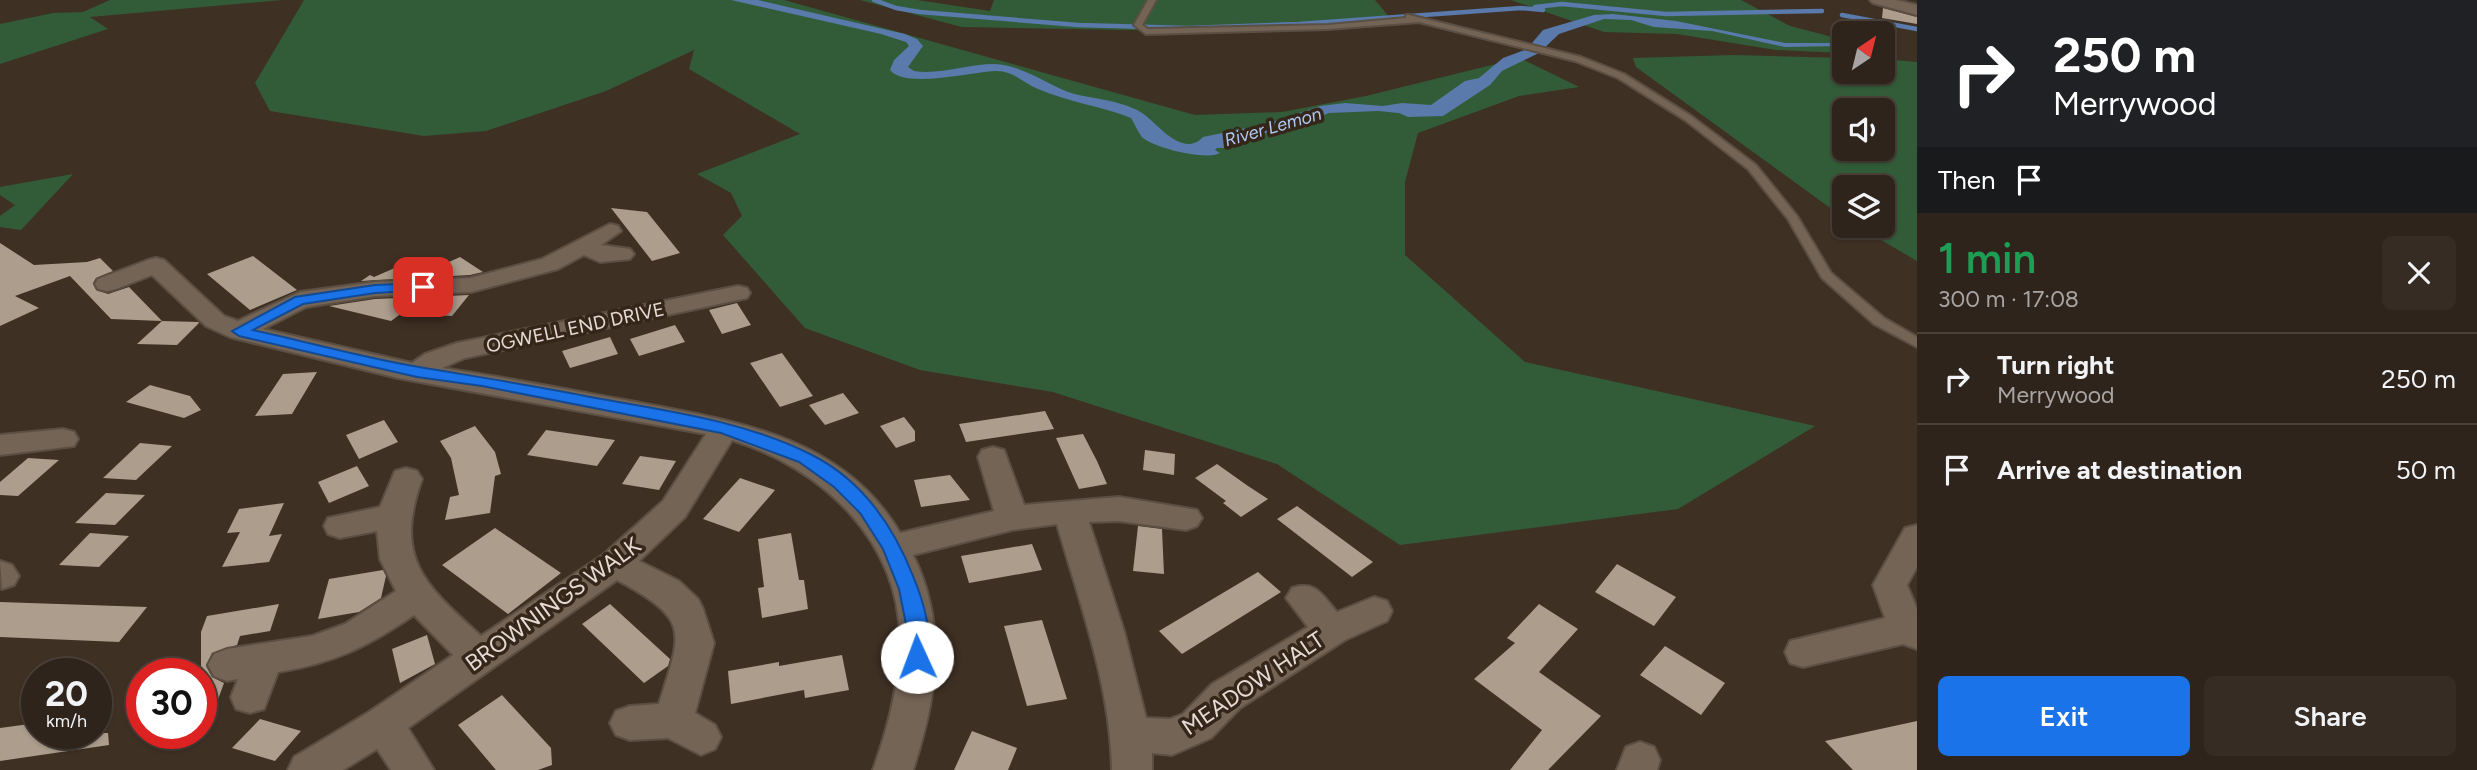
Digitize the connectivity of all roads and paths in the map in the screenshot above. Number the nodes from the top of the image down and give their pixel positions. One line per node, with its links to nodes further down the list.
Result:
1 (1152, 0): 10 (lane)
2 (1878, 0): 3 (street)
3 (1917, 10)
4 (610, 231): 5 (street)
5 (586, 245): 6 (street); 9 (street)
6 (622, 254)
7 (107, 284): 9 (street)
8 (738, 293): 11 (street, OGWELL END DRIVE)
9 (239, 331): 11 (street)
10 (1917, 343)
11 (417, 372): 12 (street)
12 (725, 428): 23 (street); 24 (street, BROWNINGS WALK)
13 (63, 439): 14 (street)
14 (0, 445)
15 (993, 457): 19 (street)
16 (407, 479): 18 (street)
17 (1069, 511): 19 (street); 20 (street); 37 (street, MEADOW HALT)
18 (394, 516): 21 (street); 25 (street)
19 (1012, 518): 23 (street)
20 (1186, 518)
21 (340, 526)
22 (1917, 537): 29 (street)
23 (892, 548): 40 (street)
24 (615, 564): 31 (street, BROWNINGS WALK); 35 (street)
25 (416, 596): 31 (street); 32 (street)
26 (1304, 598): 28 (street, MEADOW HALT)
27 (1374, 611): 28 (street, MEADOW HALT)
28 (1332, 630): 37 (street, MEADOW HALT)
29 (1912, 631): 30 (street)
30 (1803, 652)
31 (480, 658): 36 (street, BROWNINGS WALK)
32 (264, 659): 33 (street); 34 (street)
33 (227, 665)
34 (250, 697)
35 (630, 723)
36 (383, 724): 38 (street, BROWNINGS WALK); 39 (street)
37 (1131, 752)
38 (308, 770)
39 (414, 770)
40 (893, 770)

